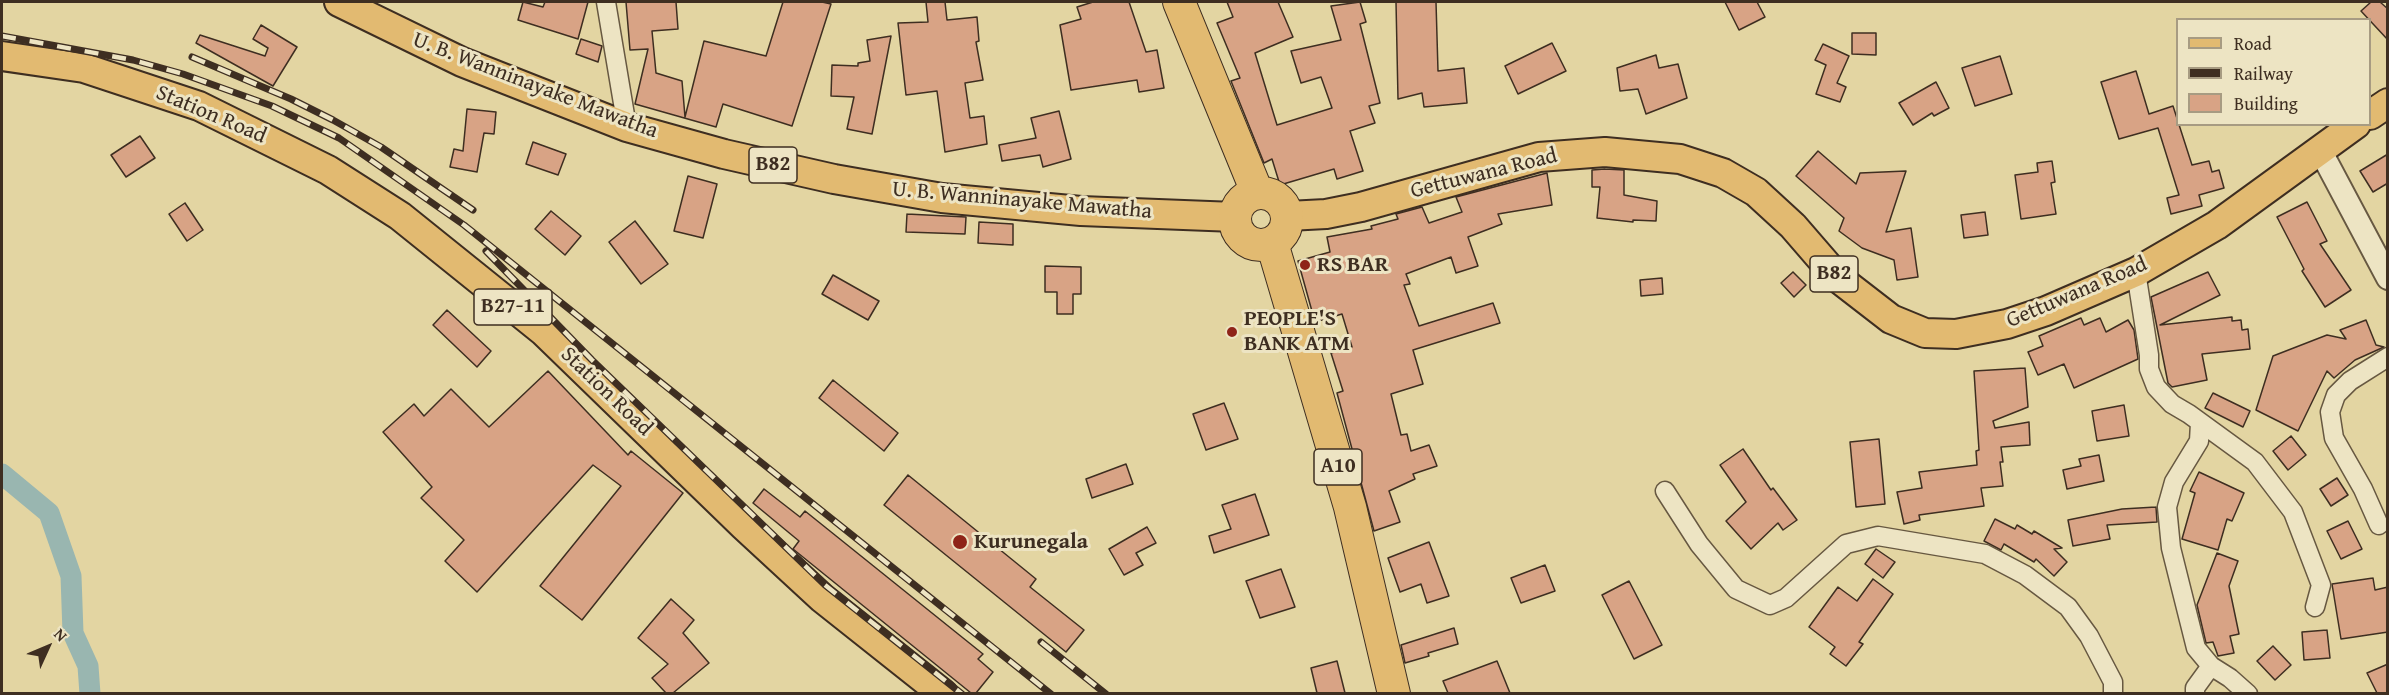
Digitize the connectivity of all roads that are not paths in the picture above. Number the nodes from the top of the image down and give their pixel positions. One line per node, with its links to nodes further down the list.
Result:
1 (339, 2): 8 (main road, U. B. Wanninayake Mawatha / B82)
2 (606, 2): 8 (street)
3 (1179, 2): 10 (highway)
4 (2, 56): 22 (main road, Station Road / B27-11)
5 (2388, 103): 6 (main road)
6 (2371, 114)
7 (2353, 126): 9 (main road, Gettuwana Road / B82)
8 (627, 127): 12 (main road, U. B. Wanninayake Mawatha / B82)
9 (2320, 150): 14 (main road, Gettuwana Road / B82); 15 (street)
10 (1257, 192): 11 (highway); 12 (highway)
11 (1287, 216): 13 (highway); 14 (main road, Gettuwana Road / B82)
12 (1235, 217): 13 (highway)
13 (1272, 243): 23 (highway, A10)
14 (2136, 272): 17 (street)
15 (2388, 278)
16 (2388, 357): 19 (street)
17 (2200, 423): 20 (street); 21 (street)
18 (1665, 491): 24 (street)
19 (2379, 525)
20 (2315, 607)
21 (2211, 666): 25 (street); 26 (street)
22 (943, 693)
23 (1394, 693)
24 (2113, 693)
25 (2195, 693)
26 (2248, 693)

